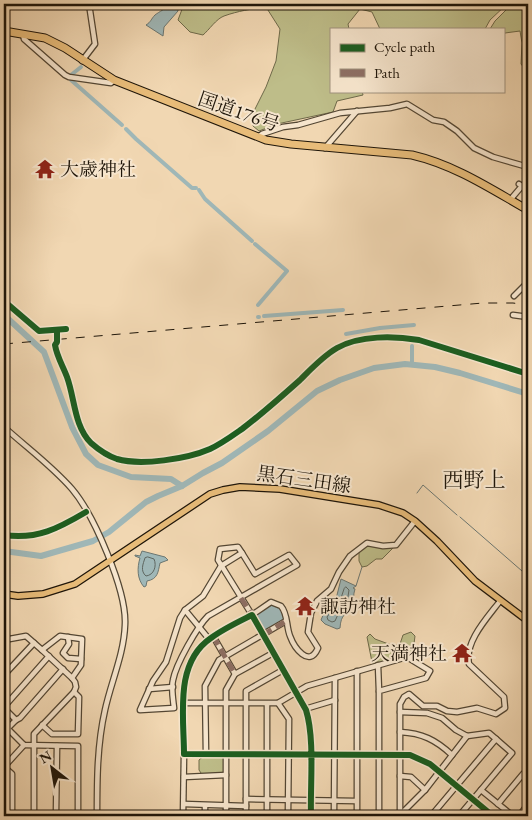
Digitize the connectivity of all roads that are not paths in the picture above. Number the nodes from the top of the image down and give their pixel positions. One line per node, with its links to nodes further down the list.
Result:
1 (89, 4): 4 (street)
2 (4, 31): 3 (highway, 国道176号)
3 (23, 34): 4 (highway, 国道176号); 5 (street)
4 (82, 61): 5 (highway, 国道176号)
5 (114, 80): 7 (highway, 国道176号)
6 (357, 111): 7 (street); 8 (street); 9 (street)
7 (258, 137): 8 (highway, 国道176号)
8 (325, 148): 11 (highway, 国道176号)
9 (528, 167)
10 (519, 184): 11 (street)
11 (510, 200): 12 (highway, 国道176号)
12 (528, 210)
13 (528, 282): 14 (street)
14 (514, 296)
15 (513, 316): 16 (street)
16 (528, 317)
17 (4, 427): 20 (street)
18 (415, 521): 20 (main road, 黒石三田線); 24 (main road, 黒石三田線); 27 (street)
19 (242, 553): 21 (street); 21 (street); 23 (street)
20 (109, 558): 22 (main road, 黒石三田線); 112 (street)
21 (221, 566): 23 (street); 25 (street)
22 (4, 594)
23 (240, 598): 26 (street); 29 (street)
24 (500, 600): 28 (main road, 黒石三田線); 64 (street)
25 (185, 610): 29 (street); 51 (street)
26 (252, 615): 27 (street); 30 (street); 32 (street)
27 (286, 621): 30 (street)
28 (528, 621)
29 (199, 626): 32 (street); 49 (street)
30 (263, 635): 37 (street); 39 (street)
31 (68, 637): 36 (street); 40 (street); 40 (street)
32 (211, 637): 39 (street); 50 (street)
33 (6, 640): 34 (street); 35 (street)
34 (34, 643): 36 (street); 46 (street)
35 (4, 645)
36 (42, 650): 38 (street)
37 (273, 653): 43 (street); 45 (street)
38 (49, 656): 42 (street); 62 (street)
39 (225, 657): 45 (street); 57 (street)
40 (82, 659): 47 (street)
41 (378, 665): 44 (street); 52 (street); 52 (street)
42 (63, 669): 47 (street); 65 (street)
43 (283, 670): 54 (street); 60 (street)
44 (357, 672): 48 (street); 82 (street)
45 (235, 674): 58 (street)
46 (4, 675)
47 (72, 678): 53 (street)
48 (335, 678): 54 (street); 55 (street)
49 (173, 686): 50 (street); 51 (street); 51 (street)
50 (184, 686): 56 (street)
51 (149, 689)
52 (379, 691): 83 (street)
53 (74, 692): 66 (street); 66 (street)
54 (296, 692): 59 (street); 63 (street)
55 (335, 700): 63 (street); 81 (street)
56 (184, 703): 57 (street); 74 (street)
57 (205, 703): 58 (street); 75 (street)
58 (226, 703): 60 (street); 76 (street)
59 (278, 703): 61 (street); 79 (street)
60 (246, 704): 61 (street); 77 (street)
61 (267, 704): 78 (street)
62 (4, 708): 65 (street)
63 (305, 709): 80 (street)
64 (400, 712): 68 (street); 69 (street)
65 (16, 720): 67 (street)
66 (42, 725): 72 (street)
67 (5, 729): 71 (street)
68 (400, 732): 84 (street); 85 (street)
69 (467, 736): 70 (street); 85 (street)
70 (496, 739): 91 (street); 93 (street)
71 (24, 745): 72 (street); 108 (street)
72 (35, 746): 73 (street); 109 (street)
73 (57, 746): 110 (street); 111 (street)
74 (184, 754): 75 (street); 89 (street)
75 (206, 754): 76 (street)
76 (226, 754): 77 (street); 87 (street)
77 (246, 754): 78 (street); 94 (street)
78 (268, 754): 79 (street); 96 (street)
79 (288, 754): 80 (street); 97 (street)
80 (310, 754): 81 (street); 98 (street)
81 (335, 754): 82 (street); 99 (street)
82 (356, 754): 83 (street); 100 (street)
83 (379, 754): 84 (street); 122 (street)
84 (400, 755): 86 (street); 88 (street)
85 (452, 755): 86 (street)
86 (439, 772): 91 (street); 92 (street)
87 (226, 775): 89 (street); 105 (street)
88 (400, 776): 92 (street); 123 (street)
89 (184, 777): 101 (street)
90 (528, 779): 102 (street)
91 (457, 785): 95 (street); 124 (street)
92 (425, 790): 123 (street)
93 (481, 790): 95 (street); 102 (street)
94 (246, 799): 96 (street); 106 (street)
95 (473, 799): 125 (street); 126 (street)
96 (267, 800): 97 (street); 117 (street)
97 (288, 800): 98 (street); 118 (street)
98 (310, 800): 99 (street); 119 (street)
99 (334, 800): 100 (street); 120 (street)
100 (356, 801): 121 (street)
101 (184, 804): 104 (street); 113 (street)
102 (498, 804): 127 (street)
103 (528, 804): 128 (street)
104 (205, 806): 105 (street); 114 (street)
105 (226, 806): 106 (street); 115 (street)
106 (246, 806): 116 (street)
107 (4, 814): 108 (street)
108 (12, 815): 109 (street)
109 (34, 815): 110 (street)
110 (56, 815): 111 (street)
111 (78, 815)
112 (97, 816)
113 (184, 816)
114 (205, 816)
115 (226, 816)
116 (246, 816)
117 (267, 816)
118 (288, 816)
119 (311, 816)
120 (334, 816)
121 (356, 816)
122 (379, 816)
123 (400, 816)
124 (431, 816)
125 (459, 816)
126 (491, 816)
127 (513, 816)
128 (519, 816)

